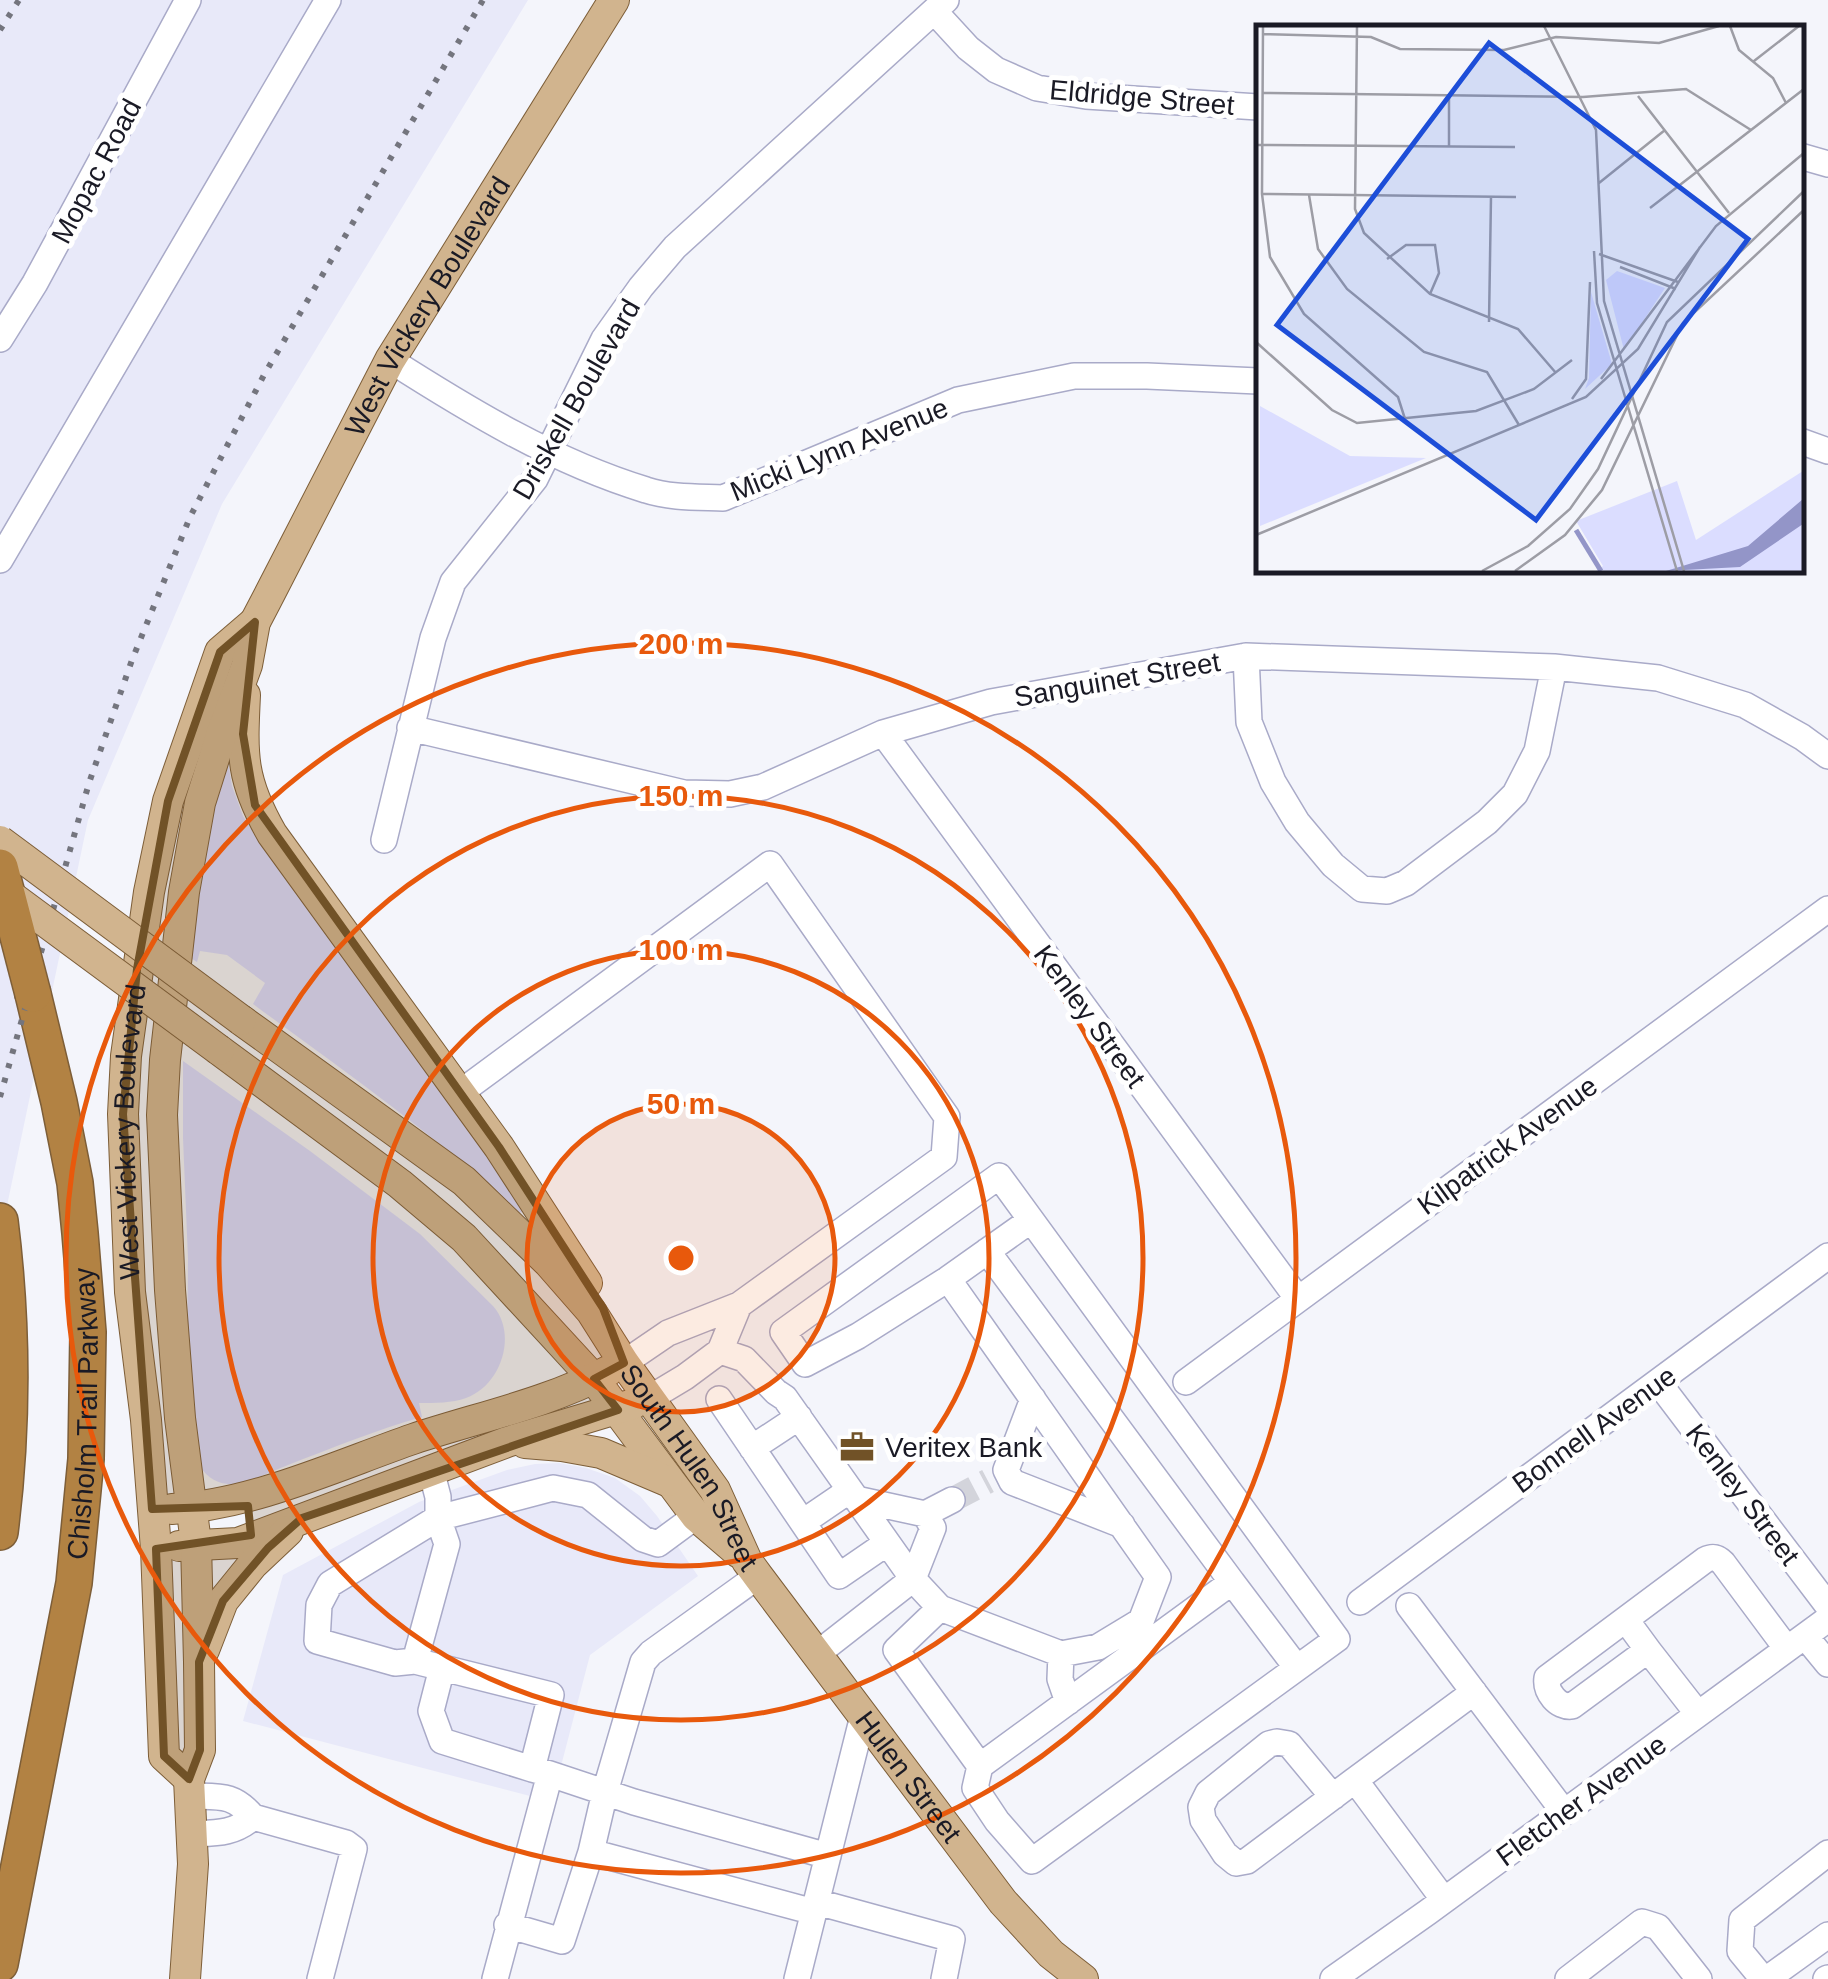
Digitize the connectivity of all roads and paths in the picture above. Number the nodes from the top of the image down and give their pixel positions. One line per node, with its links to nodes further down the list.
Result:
1 (188, 0): 8 (street, Mopac Road)
2 (328, 0): 14 (street)
3 (614, 0): 9 (main road, West Vickery Boulevard)
4 (940, 6): 5 (street, Eldridge Street); 12 (street, Driskell Boulevard)
5 (1256, 108)
6 (1803, 157): 7 (street)
7 (1828, 164)
8 (0, 339)
9 (390, 360): 12 (street, Micki Lynn Avenue); 15 (main road, West Vickery Boulevard)
10 (1256, 381): 12 (street, Micki Lynn Avenue)
11 (1803, 443): 13 (street)
12 (548, 450): 19 (street, Driskell Boulevard)
13 (1828, 450)
14 (0, 560)
15 (255, 622): 17 (main road, West Vickery Boulevard); 54 (main road, West Vickery Boulevard)
16 (1246, 656): 18 (street, Sanguinet Street); 18 (street); 20 (street, Sanguinet Street)
17 (248, 665): 27 (main road); 53 (main road, West Vickery Boulevard)
18 (1554, 667): 21 (street, Sanguinet Street)
19 (410, 728): 20 (street, Sanguinet Street); 22 (street, Driskell Boulevard)
20 (883, 733): 33 (street, Kenley Street)
21 (1828, 756)
22 (384, 840)
23 (0, 841): 36 (main road, South Hulen Street, bridge)
24 (0, 867): 103 (highway, Chisholm Trail Parkway, bridge)
25 (0, 888): 38 (main road, South Hulen Street, bridge)
26 (1828, 909): 33 (street, Kilpatrick Avenue)
27 (461, 1092): 34 (street); 36 (main road)
28 (1031, 1220): 30 (street); 37 (street); 82 (street)
29 (0, 1221): 61 (highway)
30 (987, 1251): 32 (street); 67 (street)
31 (1828, 1256): 40 (street, Bonnell Avenue)
32 (948, 1279): 37 (street); 44 (street)
33 (1298, 1299): 39 (street, Kilpatrick Avenue)
34 (739, 1305): 35 (street); 36 (street)
35 (720, 1351): 41 (street); 42 (street)
36 (624, 1363): 38 (main road); 42 (main road, South Hulen Street)
37 (805, 1364): 41 (street)
38 (594, 1379): 45 (main road, South Hulen Street); 53 (main road)
39 (1186, 1382)
40 (1658, 1382): 68 (street, Bonnell Avenue); 70 (street, Kenley Street)
41 (776, 1392): 46 (street)
42 (650, 1398): 45 (main road); 65 (main road, South Hulen Street)
43 (719, 1399): 48 (street)
44 (1032, 1399): 60 (street); 60 (street)
45 (618, 1410): 47 (main road); 50 (main road, South Hulen Street)
46 (798, 1417): 48 (street); 51 (street)
47 (507, 1442): 49 (main road); 50 (main road)
48 (752, 1448): 59 (street)
49 (431, 1470): 57 (main road); 58 (street)
50 (672, 1483): 56 (main road, South Hulen Street)
51 (853, 1495): 55 (street); 59 (street); 63 (street)
52 (952, 1500): 55 (street)
53 (192, 1508): 54 (main road); 62 (main road, West Vickery Boulevard)
54 (152, 1510): 64 (main road, West Vickery Boulevard)
55 (925, 1514): 66 (street)
56 (696, 1516): 58 (street); 65 (main road, South Hulen Street)
57 (302, 1518): 62 (main road); 79 (main road)
58 (438, 1518): 78 (street); 78 (street)
59 (802, 1522): 63 (street)
60 (1122, 1526): 77 (street)
61 (0, 1532)
62 (196, 1543): 64 (main road); 79 (main road, West Vickery Boulevard)
63 (888, 1543): 66 (street)
64 (156, 1549): 90 (main road, West Vickery Boulevard)
65 (753, 1568): 76 (main road, Hulen Street); 91 (street)
66 (913, 1579): 71 (street); 76 (street)
67 (1232, 1582): 82 (street); 84 (street)
68 (1360, 1602)
69 (1409, 1606): 83 (street)
70 (1828, 1606)
71 (940, 1608): 77 (street); 87 (street)
72 (1828, 1619): 74 (street, Fletcher Avenue)
73 (1626, 1620): 74 (street); 75 (street); 75 (street)
74 (1796, 1642): 80 (street); 85 (street, Fletcher Avenue)
75 (1648, 1650): 85 (street)
76 (817, 1654): 86 (main road, Hulen Street)
77 (1062, 1654): 84 (street)
78 (415, 1661): 81 (street)
79 (199, 1662): 90 (main road, West Vickery Boulevard)
80 (1828, 1664)
81 (442, 1668): 88 (street); 88 (street)
82 (1297, 1668): 87 (street)
83 (1474, 1692): 89 (street); 93 (street)
84 (1068, 1702): 87 (street)
85 (1698, 1714): 93 (street, Fletcher Avenue)
86 (864, 1716): 98 (street); 109 (main road, Hulen Street)
87 (980, 1766)
88 (542, 1777): 91 (street); 101 (street)
89 (1355, 1780): 92 (street); 99 (street)
90 (189, 1787): 94 (street); 95 (main road, West Vickery Boulevard)
91 (606, 1792): 96 (street); 98 (street)
92 (1332, 1797): 92 (street)
93 (1564, 1812): 99 (street, Fletcher Avenue)
94 (252, 1817): 95 (street); 105 (street)
95 (192, 1834): 104 (main road, West Vickery Boulevard)
96 (592, 1852): 100 (street); 101 (street)
97 (1828, 1853): 113 (street)
98 (828, 1856): 100 (street)
99 (1444, 1900): 110 (street, Fletcher Avenue)
100 (815, 1907): 107 (street); 108 (street)
101 (507, 1925): 106 (street)
102 (1828, 1935): 113 (street)
103 (0, 1964)
104 (185, 1979)
105 (320, 1979)
106 (494, 1979)
107 (797, 1979)
108 (944, 1979)
109 (1083, 1979)
110 (1333, 1979)
111 (1568, 1979): 112 (street)
112 (1698, 1979)
113 (1765, 1979)

